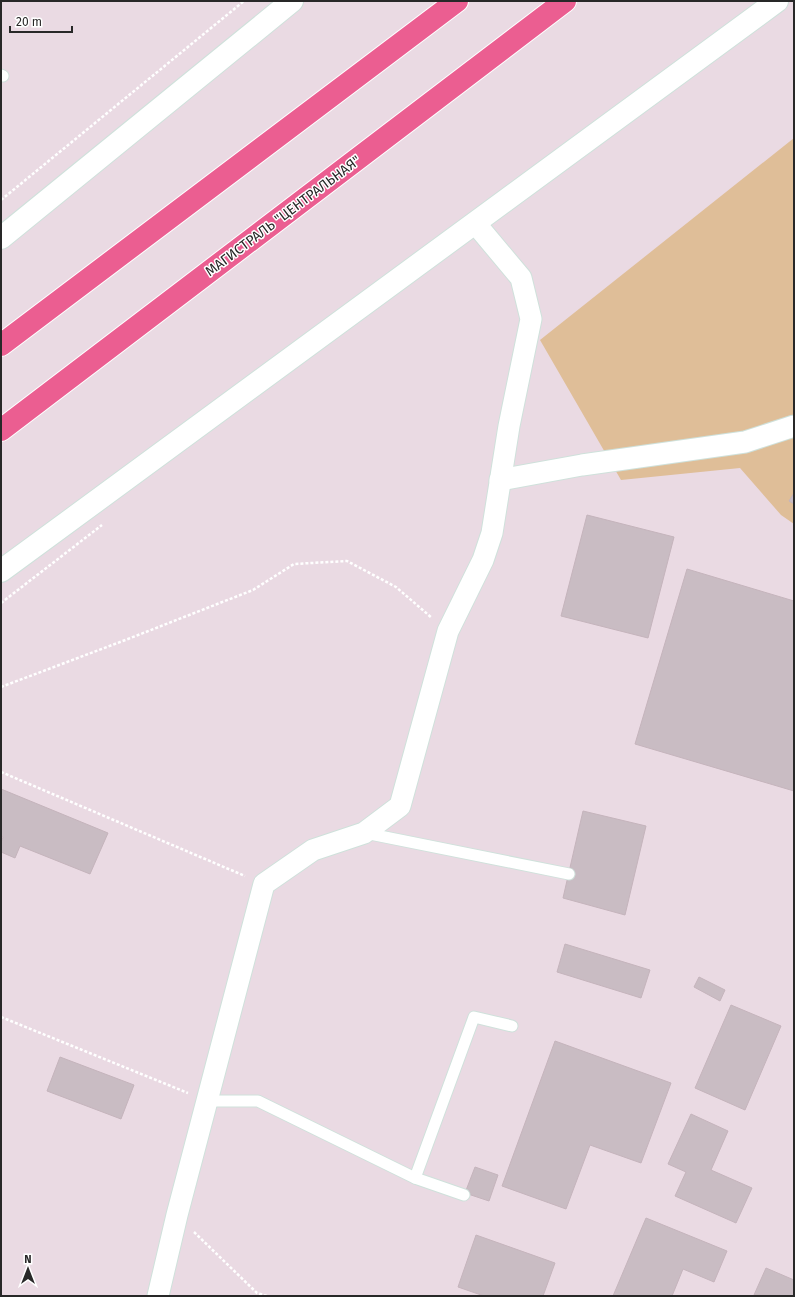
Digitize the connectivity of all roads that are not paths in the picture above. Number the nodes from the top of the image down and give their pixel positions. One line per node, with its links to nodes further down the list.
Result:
1 (292, 1): 6 (main road)
2 (457, 1): 7 (main road)
3 (565, 1): 9 (main road, МАГИСТРАЛЬ "ЦЕНТРАЛЬНАЯ")
4 (777, 1): 5 (main road)
5 (474, 223): 10 (street); 11 (main road)
6 (1, 238)
7 (1, 345)
8 (794, 426): 10 (street)
9 (1, 430)
10 (500, 480): 12 (street)
11 (1, 571)
12 (364, 833): 13 (lane); 15 (street)
13 (569, 874)
14 (512, 1026): 16 (lane)
15 (207, 1101): 16 (lane); 18 (street)
16 (415, 1178): 17 (lane)
17 (464, 1195)
18 (158, 1296)

